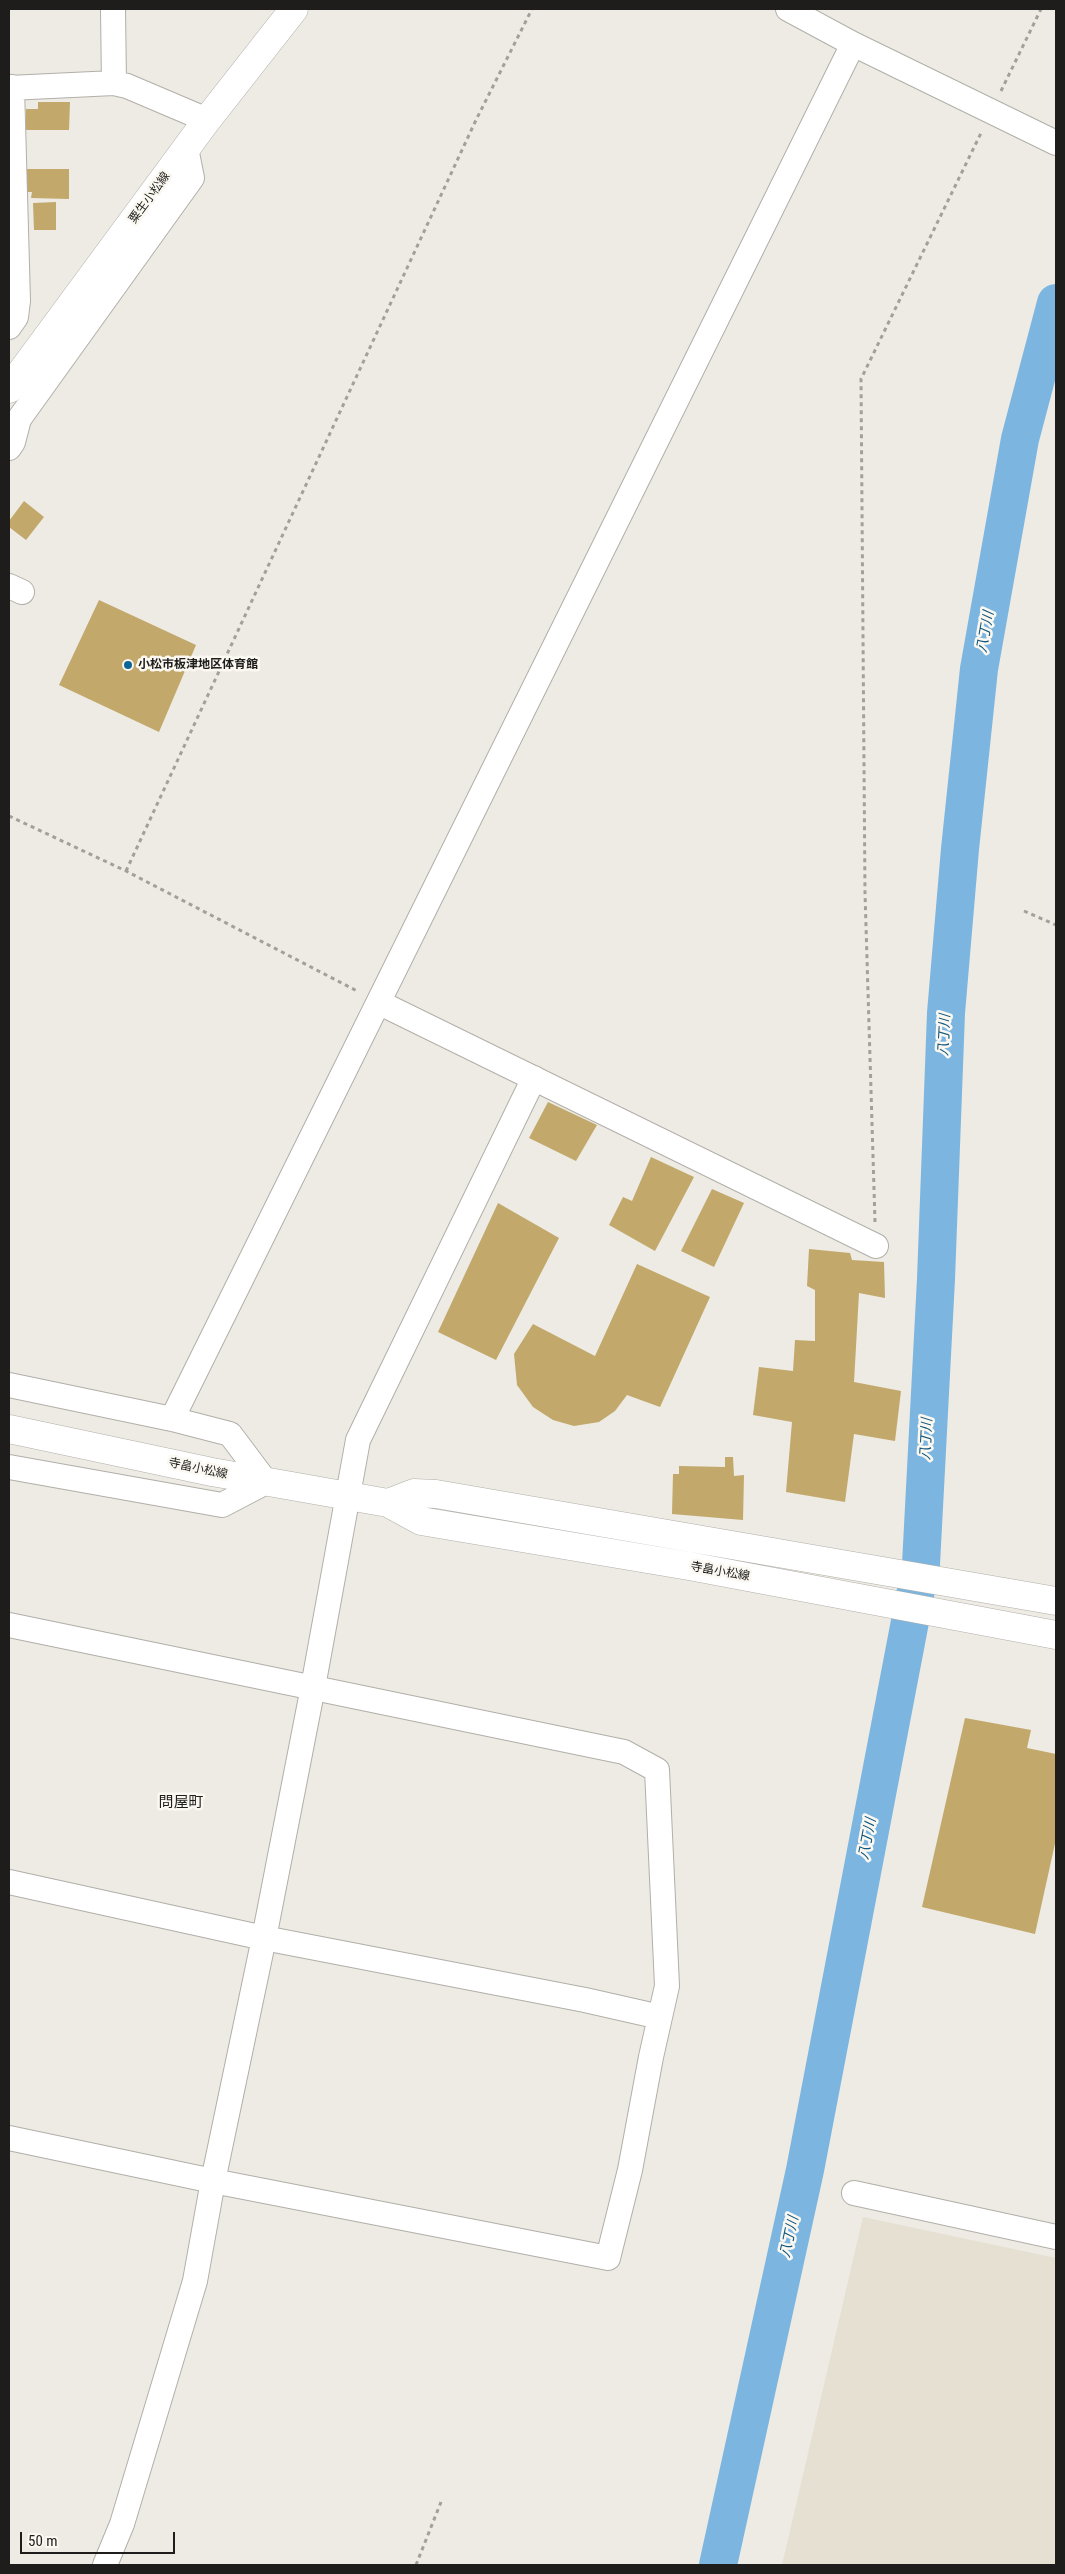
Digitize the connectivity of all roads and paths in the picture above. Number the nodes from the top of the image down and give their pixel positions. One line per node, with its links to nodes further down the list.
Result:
1 (113, 9): 7 (street)
2 (294, 9): 10 (main road, 粟生小松線)
3 (532, 9): 17 (path)
4 (788, 9): 6 (street)
5 (1041, 9): 9 (path)
6 (853, 44): 9 (street); 20 (street)
7 (114, 83): 8 (street); 10 (street)
8 (10, 88): 13 (street)
9 (991, 111): 11 (street); 22 (path)
10 (207, 120): 12 (main road, 粟生小松線)
11 (1056, 143)
12 (186, 148): 14 (main road, 粟生小松線); 15 (street)
13 (9, 326)
14 (9, 390)
15 (9, 448)
16 (9, 816): 17 (path)
17 (126, 871): 20 (path)
18 (1024, 912): 19 (path)
19 (1056, 925)
20 (380, 1002): 21 (street); 24 (street)
21 (534, 1078): 22 (street); 28 (street)
22 (876, 1246)
23 (9, 1385): 24 (street)
24 (172, 1419): 27 (street)
25 (9, 1429): 27 (main road, 寺畠小松線)
26 (9, 1467): 27 (street)
27 (266, 1482): 28 (main road, 寺畠小松線)
28 (348, 1498): 29 (main road, 寺畠小松線); 33 (street)
29 (388, 1503): 30 (main road, 寺畠小松線); 32 (main road, 寺畠小松線)
30 (1056, 1601)
31 (9, 1625): 33 (street)
32 (1056, 1634)
33 (312, 1687): 35 (street); 36 (street)
34 (9, 1882): 35 (street)
35 (264, 1938): 36 (street); 38 (street)
36 (660, 2017): 38 (street)
37 (9, 2138): 38 (street)
38 (213, 2181): 42 (street)
39 (854, 2193): 40 (street)
40 (1056, 2236)
41 (441, 2502): 43 (path)
42 (105, 2565)
43 (416, 2565)

